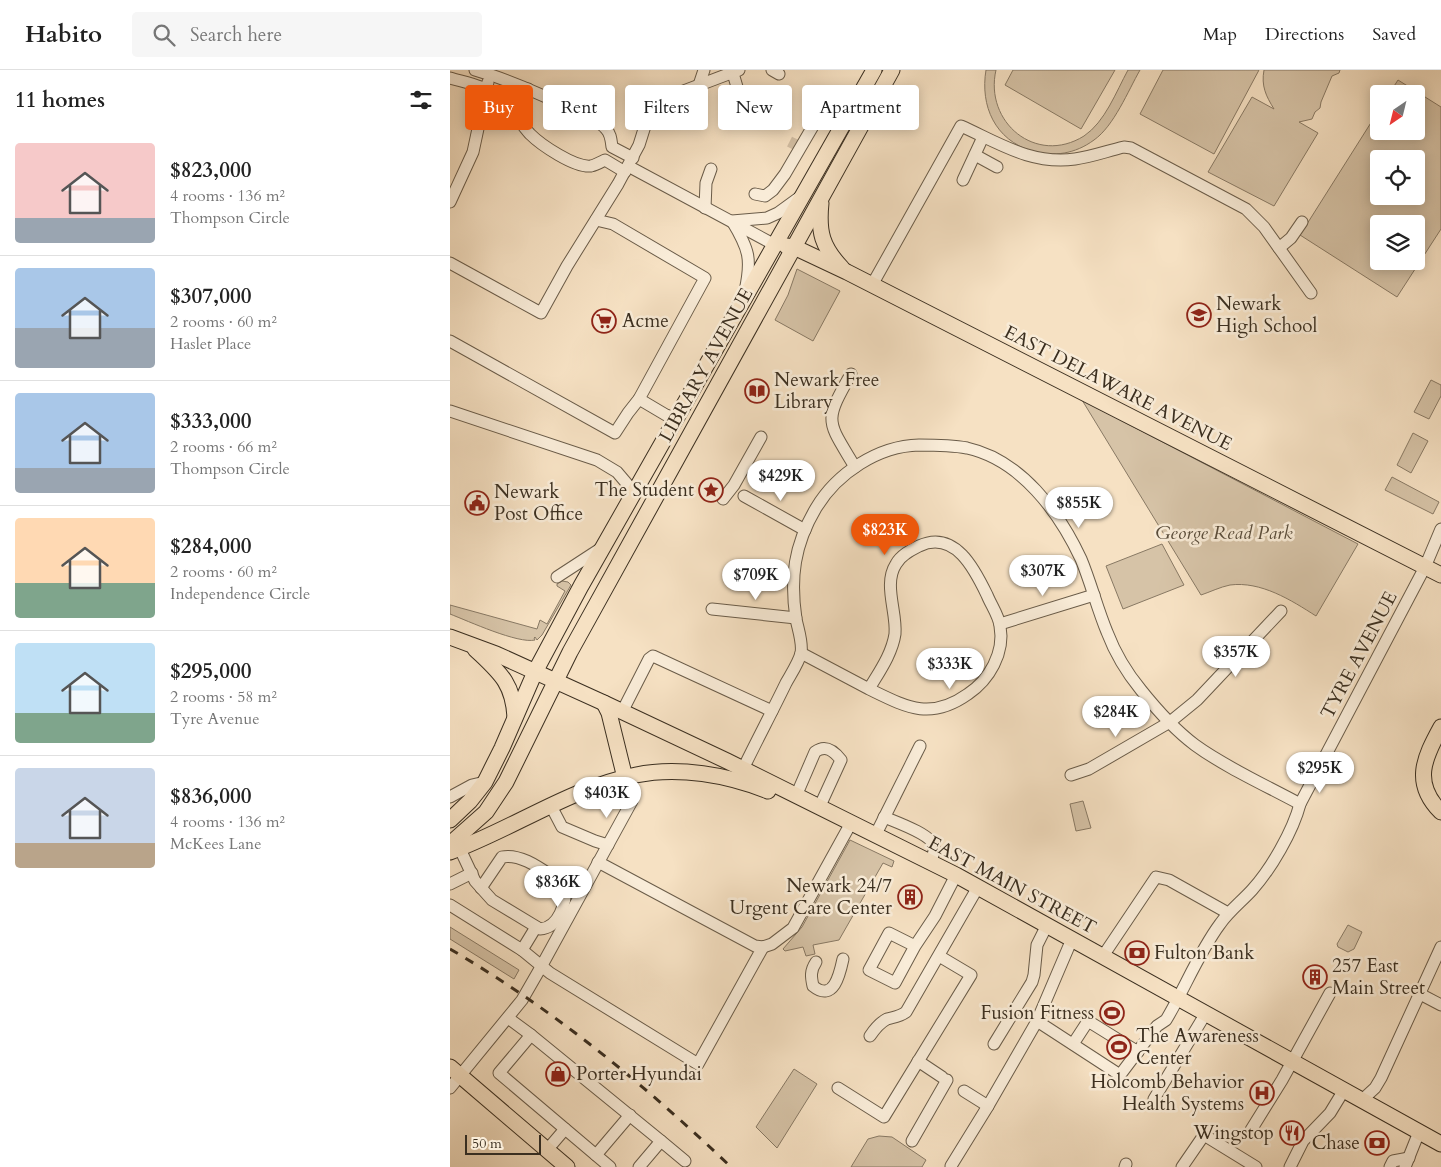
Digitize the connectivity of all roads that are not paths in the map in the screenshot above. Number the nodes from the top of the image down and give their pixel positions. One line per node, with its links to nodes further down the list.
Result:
1 (476, 70): 7 (street)
2 (704, 70): 12 (street)
3 (874, 70): 30 (main road, LIBRARY AVENUE)
4 (892, 70): 14 (main road, LIBRARY AVENUE)
5 (901, 70): 15 (main road)
6 (735, 71): 12 (street); 13 (street)
7 (490, 72): 10 (street); 11 (street)
8 (450, 78): 9 (street)
9 (473, 85)
10 (487, 85)
11 (519, 85)
12 (699, 85)
13 (738, 85)
14 (884, 85)
15 (893, 85)
16 (533, 91): 22 (street)
17 (478, 130): 33 (street)
18 (528, 130): 24 (street)
19 (644, 130): 25 (street)
20 (859, 130): 32 (main road, LIBRARY AVENUE)
21 (983, 137): 23 (street); 40 (street); 43 (street)
22 (612, 147): 24 (street); 25 (street)
23 (975, 155): 26 (street); 29 (street)
24 (605, 160): 25 (street)
25 (628, 165): 34 (street); 35 (street)
26 (997, 167)
27 (711, 170): 34 (street)
28 (780, 170): 31 (street)
29 (963, 180)
30 (805, 192): 36 (street); 38 (main road, LIBRARY AVENUE)
31 (755, 194)
32 (822, 196): 39 (main road, LIBRARY AVENUE); 42 (main road)
33 (450, 202)
34 (705, 208): 36 (street)
35 (596, 220): 41 (street); 48 (street)
36 (732, 221): 38 (street); 45 (street)
37 (1302, 222): 40 (street)
38 (775, 245): 39 (main road, EAST DELAWARE AVENUE); 45 (main road, LIBRARY AVENUE)
39 (794, 247): 42 (main road, EAST DELAWARE AVENUE); 71 (main road, LIBRARY AVENUE)
40 (1279, 248): 44 (street)
41 (450, 263)
42 (847, 272): 43 (main road, EAST DELAWARE AVENUE)
43 (872, 285): 59 (main road, EAST DELAWARE AVENUE)
44 (1311, 293)
45 (744, 298): 50 (main road, LIBRARY AVENUE)
46 (450, 341): 48 (street)
47 (851, 374): 52 (street)
48 (639, 399): 50 (street)
49 (450, 411): 53 (street)
50 (676, 418): 53 (main road, LIBRARY AVENUE)
51 (761, 438): 55 (street)
52 (855, 467): 56 (street); 62 (street)
53 (634, 492): 58 (main road, LIBRARY AVENUE)
54 (744, 496): 56 (street)
55 (722, 499)
56 (804, 530): 65 (street)
57 (1441, 530): 59 (street, TYRE AVENUE)
58 (603, 547): 61 (main road, LIBRARY AVENUE); 61 (street)
59 (1425, 567): 60 (main road, EAST DELAWARE AVENUE); 86 (street, TYRE AVENUE)
60 (1441, 575)
61 (581, 586): 70 (main road, LIBRARY AVENUE)
62 (1094, 595): 66 (street); 77 (street)
63 (712, 609): 65 (street)
64 (1280, 610): 77 (street)
65 (796, 618): 69 (street)
66 (1000, 624): 72 (street); 72 (street)
67 (450, 637): 68 (main road, EAST MAIN STREET)
68 (468, 643): 70 (main road, EAST MAIN STREET); 76 (main road)
69 (801, 653): 72 (street); 74 (street)
70 (535, 672): 71 (main road, EAST MAIN STREET); 76 (main road, LIBRARY AVENUE)
71 (554, 680): 73 (main road, EAST MAIN STREET); 95 (main road, LIBRARY AVENUE)
72 (869, 689)
73 (604, 703): 75 (main road, EAST MAIN STREET); 82 (main road)
74 (772, 711): 75 (street); 80 (street)
75 (622, 712): 80 (main road, EAST MAIN STREET)
76 (515, 719): 83 (main road, LIBRARY AVENUE)
77 (1170, 722): 81 (street); 86 (street)
78 (1441, 726): 89 (main road)
79 (920, 746): 90 (street)
80 (743, 769): 84 (main road, EAST MAIN STREET)
81 (1071, 775)
82 (625, 778): 87 (main road); 88 (main road); 94 (street)
83 (485, 782): 85 (street); 91 (main road, LIBRARY AVENUE)
84 (796, 796): 87 (main road, EAST MAIN STREET); 87 (street)
85 (450, 797)
86 (1300, 804): 106 (street, TYRE AVENUE)
87 (814, 805): 92 (main road, EAST MAIN STREET)
88 (551, 806): 94 (street); 95 (main road)
89 (1441, 812)
90 (884, 817): 93 (street); 97 (street)
91 (450, 820)
92 (851, 823): 93 (main road, EAST MAIN STREET); 111 (street)
93 (875, 836): 97 (main road, EAST MAIN STREET)
94 (608, 845): 96 (street)
95 (453, 848): 98 (street)
96 (598, 862): 104 (street); 111 (street)
97 (930, 862): 99 (main road, EAST MAIN STREET)
98 (472, 873): 100 (street); 103 (street)
99 (956, 875): 102 (main road, EAST MAIN STREET); 110 (street)
100 (450, 884)
101 (566, 886): 103 (street); 104 (street); 108 (street)
102 (978, 887): 107 (main road, EAST MAIN STREET); 114 (street)
103 (481, 888): 108 (street)
104 (581, 894): 118 (street)
105 (450, 905): 113 (street)
106 (1228, 914): 115 (street); 121 (street, TYRE AVENUE)
107 (1047, 925): 109 (main road, EAST MAIN STREET); 128 (street)
108 (536, 927): 113 (street)
109 (1072, 939): 115 (main road, EAST MAIN STREET); 125 (street)
110 (915, 946)
111 (763, 947): 118 (street)
112 (1441, 947): 120 (street)
113 (522, 950): 118 (street)
114 (939, 956): 127 (street); 131 (street)
115 (1104, 956): 121 (main road, EAST MAIN STREET)
116 (843, 959): 117 (street)
117 (816, 962)
118 (542, 967): 124 (street)
119 (1330, 992): 132 (street)
120 (1420, 994): 122 (street); 139 (street)
121 (1179, 998): 123 (main road, EAST MAIN STREET); 130 (street, TYRE AVENUE)
122 (1441, 1006)
123 (1206, 1013): 132 (main road, EAST MAIN STREET); 138 (street)
124 (508, 1018): 126 (street); 133 (street)
125 (1037, 1021): 129 (street); 140 (street)
126 (531, 1035): 141 (street); 142 (street)
127 (870, 1036)
128 (994, 1044)
129 (1074, 1044): 130 (street, TYRE AVENUE); 130 (street)
130 (1138, 1052)
131 (918, 1061): 135 (street); 147 (street)
132 (1292, 1061): 136 (main road, EAST MAIN STREET); 143 (street)
133 (455, 1071): 134 (street); 148 (main road)
134 (450, 1088)
135 (838, 1088)
136 (1344, 1090): 139 (main road, EAST MAIN STREET); 158 (street)
137 (964, 1091): 140 (street)
138 (1154, 1099)
139 (1362, 1100): 144 (main road, EAST MAIN STREET)
140 (988, 1106): 152 (street)
141 (630, 1115): 146 (street); 149 (street)
142 (564, 1129): 148 (street); 149 (street)
143 (1251, 1130)
144 (1419, 1132): 145 (main road, EAST MAIN STREET); 151 (street)
145 (1440, 1140)
146 (661, 1141): 150 (street); 155 (street)
147 (912, 1141)
148 (547, 1150): 153 (main road)
149 (596, 1155): 154 (street)
150 (685, 1160)
151 (1407, 1162): 159 (street)
152 (951, 1166)
153 (567, 1167)
154 (610, 1167)
155 (638, 1167)
156 (1182, 1167): 157 (street)
157 (1256, 1167)
158 (1290, 1167)
159 (1390, 1167)

